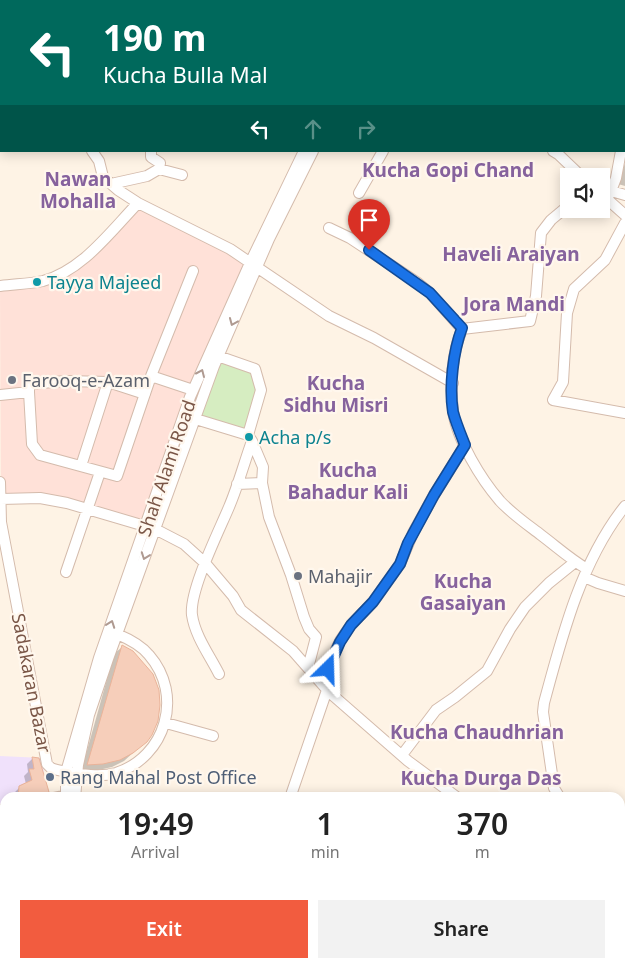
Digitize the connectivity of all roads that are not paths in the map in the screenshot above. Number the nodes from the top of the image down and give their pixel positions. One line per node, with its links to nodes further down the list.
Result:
1 (93, 152): 11 (street)
2 (152, 152): 9 (street)
3 (304, 152): 22 (street, Shah Alami Road)
4 (312, 152): 22 (street, Shah Alami Road)
5 (382, 152): 13 (street)
6 (555, 152): 8 (street)
7 (621, 152): 12 (street)
8 (573, 168)
9 (159, 169): 10 (street); 11 (street)
10 (182, 175)
11 (111, 184): 17 (street)
12 (610, 189)
13 (360, 193)
14 (610, 194): 15 (street)
15 (625, 196)
16 (610, 198): 19 (street)
17 (138, 203): 22 (street); 24 (street)
18 (560, 212): 25 (street)
19 (625, 215)
20 (625, 224): 34 (street)
21 (329, 228): 25 (street)
22 (253, 265): 26 (street, Shah Alami Road); 29 (street)
23 (194, 271): 27 (street)
24 (0, 286)
25 (462, 328): 29 (street)
26 (214, 355): 30 (street, Shah Alami Road, one-way to 26); 36 (street, Shah Alami Road); 37 (street)
27 (151, 376): 30 (street); 33 (street)
28 (108, 382): 31 (street); 33 (street); 39 (street)
29 (453, 383): 38 (street)
30 (193, 390): 35 (street, Shah Alami Road)
31 (29, 392): 32 (street); 39 (street)
32 (0, 394)
33 (145, 394): 40 (street)
34 (625, 413)
35 (184, 415): 36 (street); 47 (street, Shah Alami Road)
36 (195, 419): 37 (street); 47 (street, Shah Alami Road)
37 (250, 438): 42 (street); 43 (street)
38 (465, 445): 48 (street); 56 (street)
39 (81, 466): 40 (street)
40 (100, 472): 46 (street)
41 (0, 482): 44 (street, Sadakaran Bazar)
42 (262, 483): 43 (street); 54 (street)
43 (237, 484): 49 (street)
44 (1, 499): 46 (street); 60 (street, Sadakaran Bazar)
45 (625, 506): 51 (street)
46 (88, 509): 47 (street); 50 (street)
47 (150, 528): 49 (street); 53 (street, Shah Alami Road, one-way to 53); 60 (street, Shah Alami Road, one-way to 47)
48 (575, 562): 51 (street); 59 (street)
49 (205, 563): 54 (street); 55 (street)
50 (66, 572)
51 (586, 573): 52 (street); 64 (street)
52 (625, 591)
53 (117, 634): 57 (street); 60 (street, Shah Alami Road)
54 (308, 668): 56 (street)
55 (219, 674)
56 (327, 690): 59 (street); 62 (street)
57 (166, 724): 58 (street); 60 (street)
58 (213, 736)
59 (402, 755): 63 (street)
60 (72, 772): 61 (street, Shah Alami Road)
61 (71, 792)
62 (292, 792)
63 (450, 792)
64 (556, 792)

